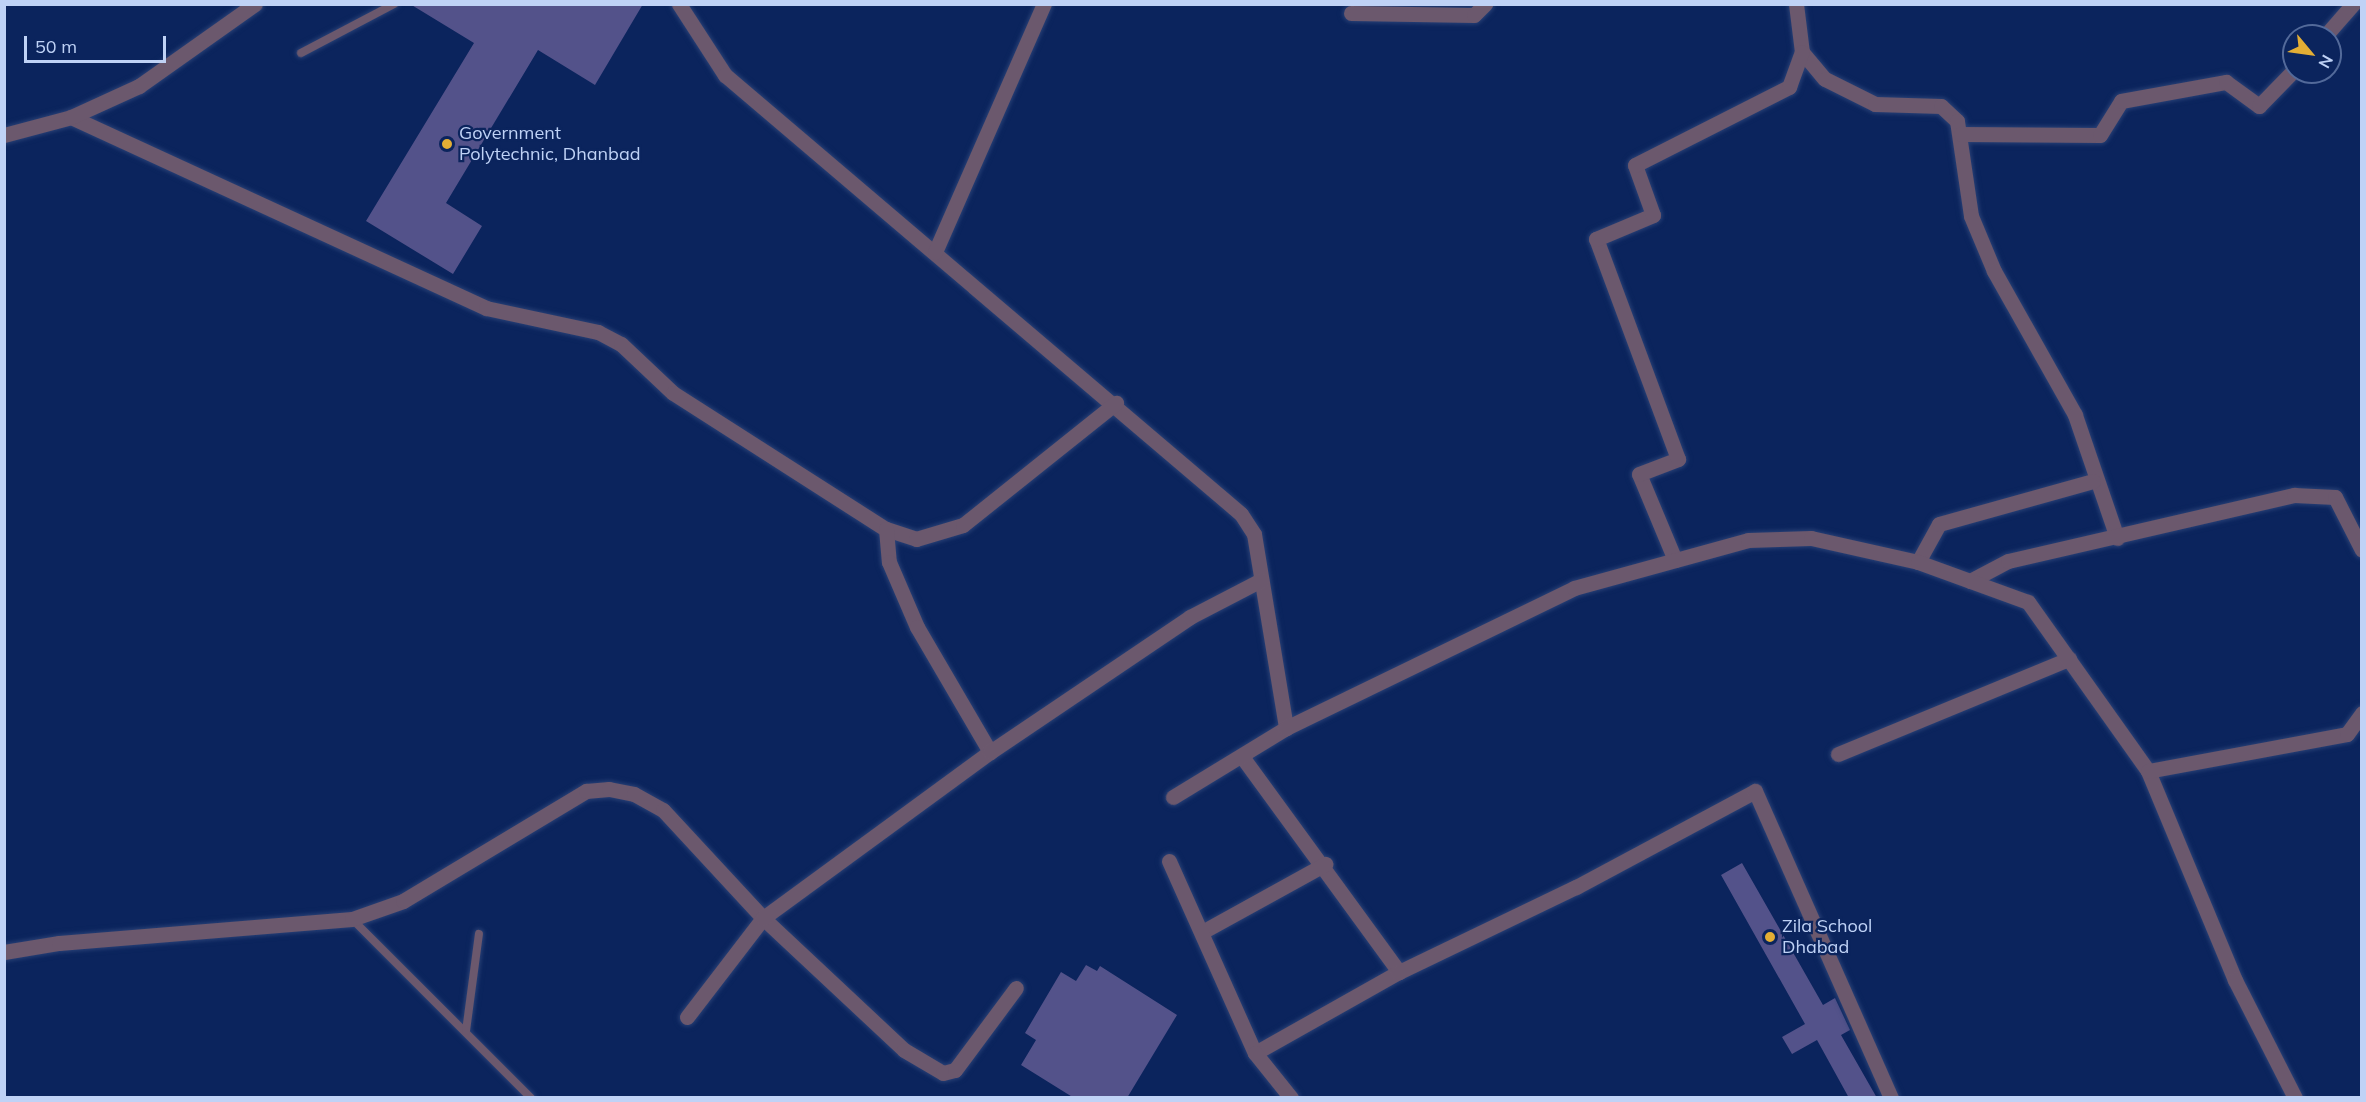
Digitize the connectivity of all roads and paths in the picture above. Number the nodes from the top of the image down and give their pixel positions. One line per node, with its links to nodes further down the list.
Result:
1 (255, 4): 13 (street)
2 (394, 4): 11 (lane)
3 (679, 4): 16 (street)
4 (1044, 4): 16 (street)
5 (1485, 4): 8 (street)
6 (1796, 4): 10 (street)
7 (2353, 4): 9 (street)
8 (1351, 13)
9 (2336, 24)
10 (1802, 52): 14 (street); 22 (street)
11 (301, 53)
12 (2282, 82): 14 (street)
13 (71, 117): 15 (street); 19 (street)
14 (1961, 134): 18 (street)
15 (4, 135)
16 (935, 252): 17 (street)
17 (1116, 403): 19 (street); 24 (street)
18 (2093, 481): 20 (street); 23 (street)
19 (886, 529): 29 (street)
20 (2116, 538): 21 (street); 25 (street)
21 (2361, 550)
22 (1675, 560): 23 (street); 28 (street)
23 (1918, 562): 25 (street)
24 (1261, 580): 28 (street); 29 (street)
25 (1970, 581): 26 (street)
26 (2069, 659): 30 (street); 32 (street)
27 (2361, 713): 32 (street)
28 (1286, 728): 31 (street)
29 (990, 752): 36 (street)
30 (1838, 754)
31 (1243, 758): 33 (street); 35 (street)
32 (2148, 771): 49 (street)
33 (1173, 798)
34 (1169, 861): 38 (street)
35 (1325, 864): 38 (street); 41 (street)
36 (763, 918): 37 (street); 42 (street); 43 (street)
37 (352, 919): 40 (street); 44 (lane)
38 (1202, 932): 45 (street)
39 (479, 934): 44 (lane)
40 (4, 952)
41 (1399, 972): 45 (street); 48 (street)
42 (1016, 988)
43 (687, 1017)
44 (466, 1031): 46 (lane)
45 (1255, 1053): 47 (street)
46 (531, 1098)
47 (1291, 1098)
48 (1892, 1098)
49 (2295, 1098)

